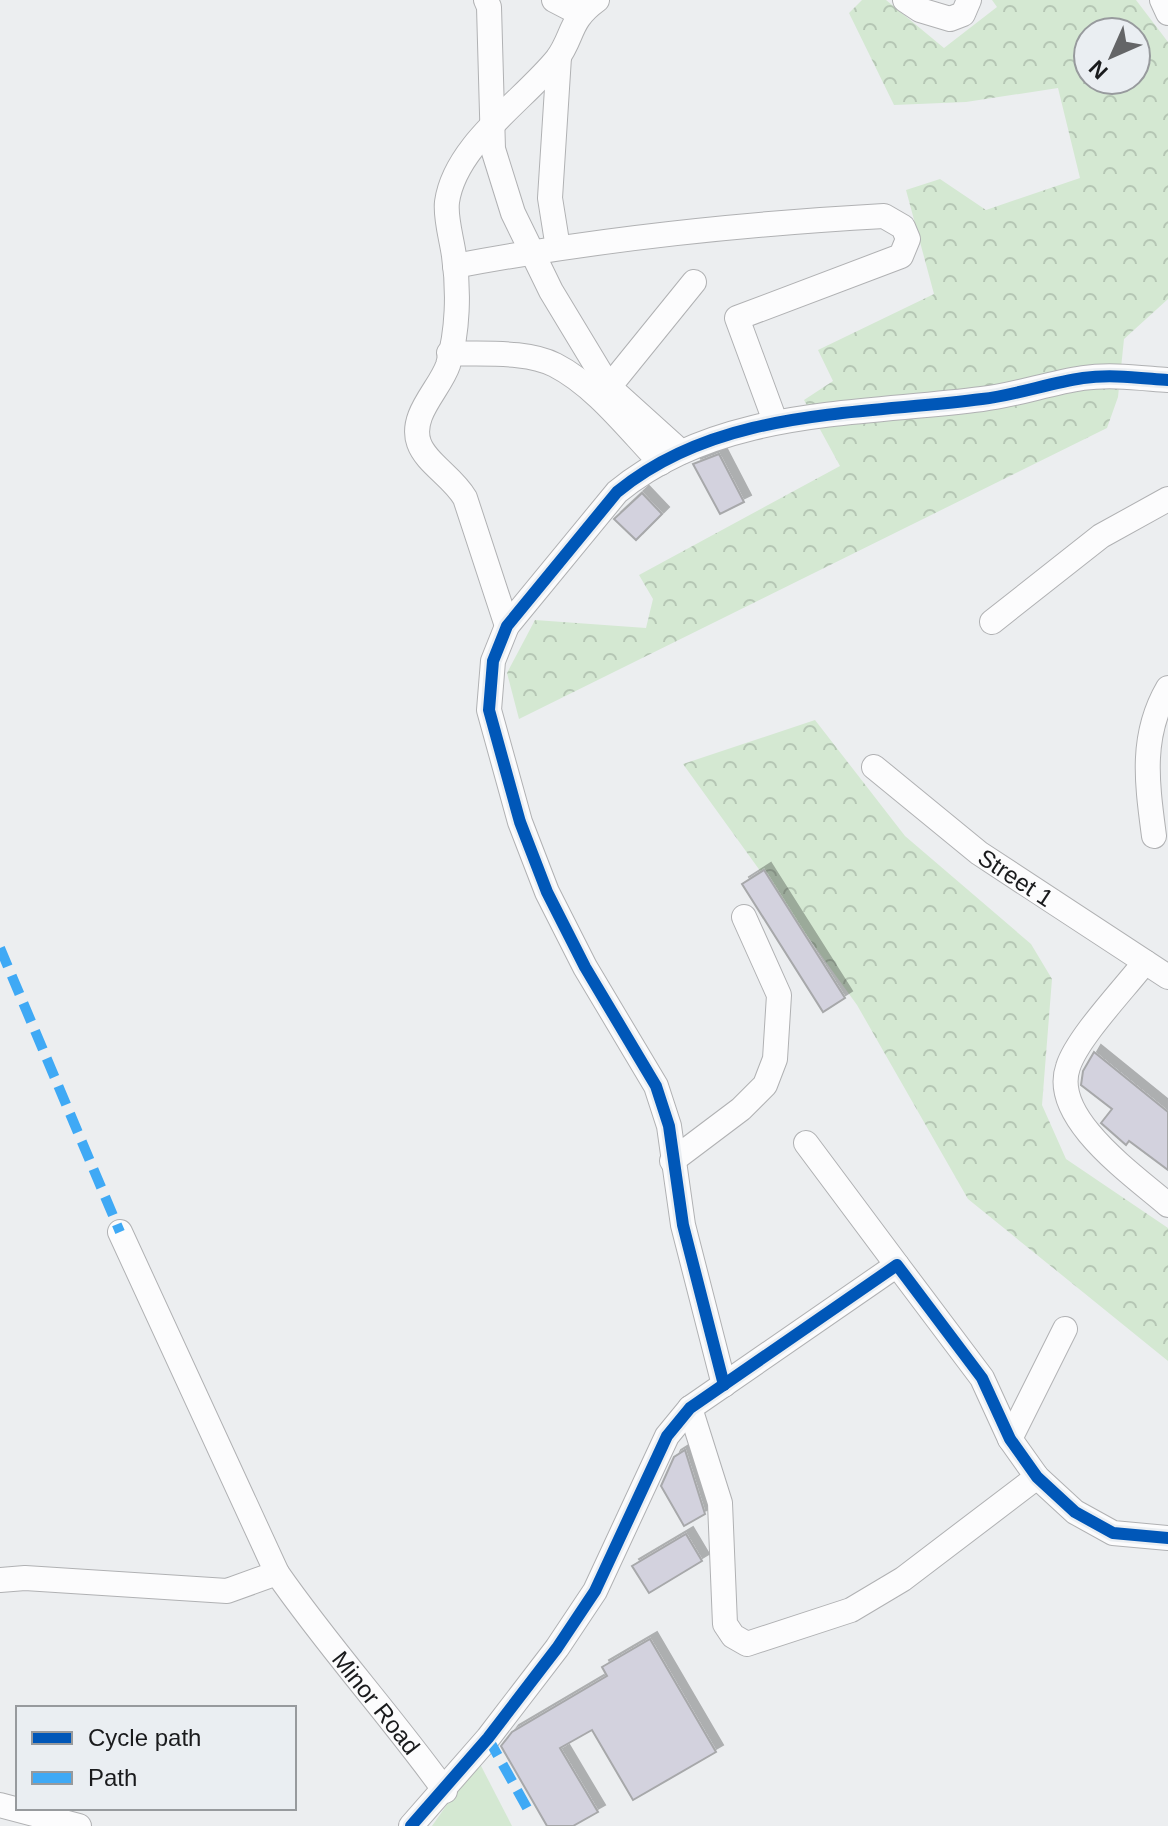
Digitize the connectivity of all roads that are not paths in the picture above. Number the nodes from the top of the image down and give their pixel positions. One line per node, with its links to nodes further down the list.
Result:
1 (486, 0): 9 (street)
2 (554, 0): 6 (street)
3 (905, 0): 4 (street)
4 (969, 0)
5 (1162, 0): 7 (street)
6 (588, 6): 8 (street)
7 (1168, 13)
8 (559, 57): 9 (street); 10 (street)
9 (492, 125): 11 (street); 12 (street)
10 (558, 248): 11 (street); 17 (street)
11 (532, 251): 12 (street); 16 (street)
12 (455, 266): 14 (street)
13 (694, 282): 16 (street)
14 (449, 353): 18 (street); 21 (street)
15 (1168, 380): 17 (street)
16 (609, 387): 18 (street)
17 (775, 421): 18 (street)
18 (671, 457): 21 (street)
19 (1168, 499): 20 (street)
20 (992, 622)
21 (507, 626): 30 (street)
22 (1168, 688): 23 (street)
23 (1157, 752): 25 (street)
24 (874, 767): 27 (street, Street 1)
25 (1154, 836)
26 (744, 917): 30 (street)
27 (1145, 962): 28 (street, Street 1); 31 (street)
28 (1168, 977)
29 (806, 1143): 33 (street)
30 (672, 1161): 35 (street)
31 (1168, 1205)
32 (120, 1232): 40 (street, Minor Road)
33 (897, 1265): 35 (street); 37 (street)
34 (1065, 1329): 37 (street)
35 (724, 1385): 36 (street)
36 (690, 1408): 38 (street); 42 (street)
37 (1010, 1439): 38 (street)
38 (1037, 1477): 39 (street)
39 (1168, 1538)
40 (277, 1573): 41 (street); 42 (street, Minor Road)
41 (0, 1580)
42 (445, 1791): 45 (street)
43 (19, 1810): 44 (street)
44 (79, 1826)
45 (411, 1826)

